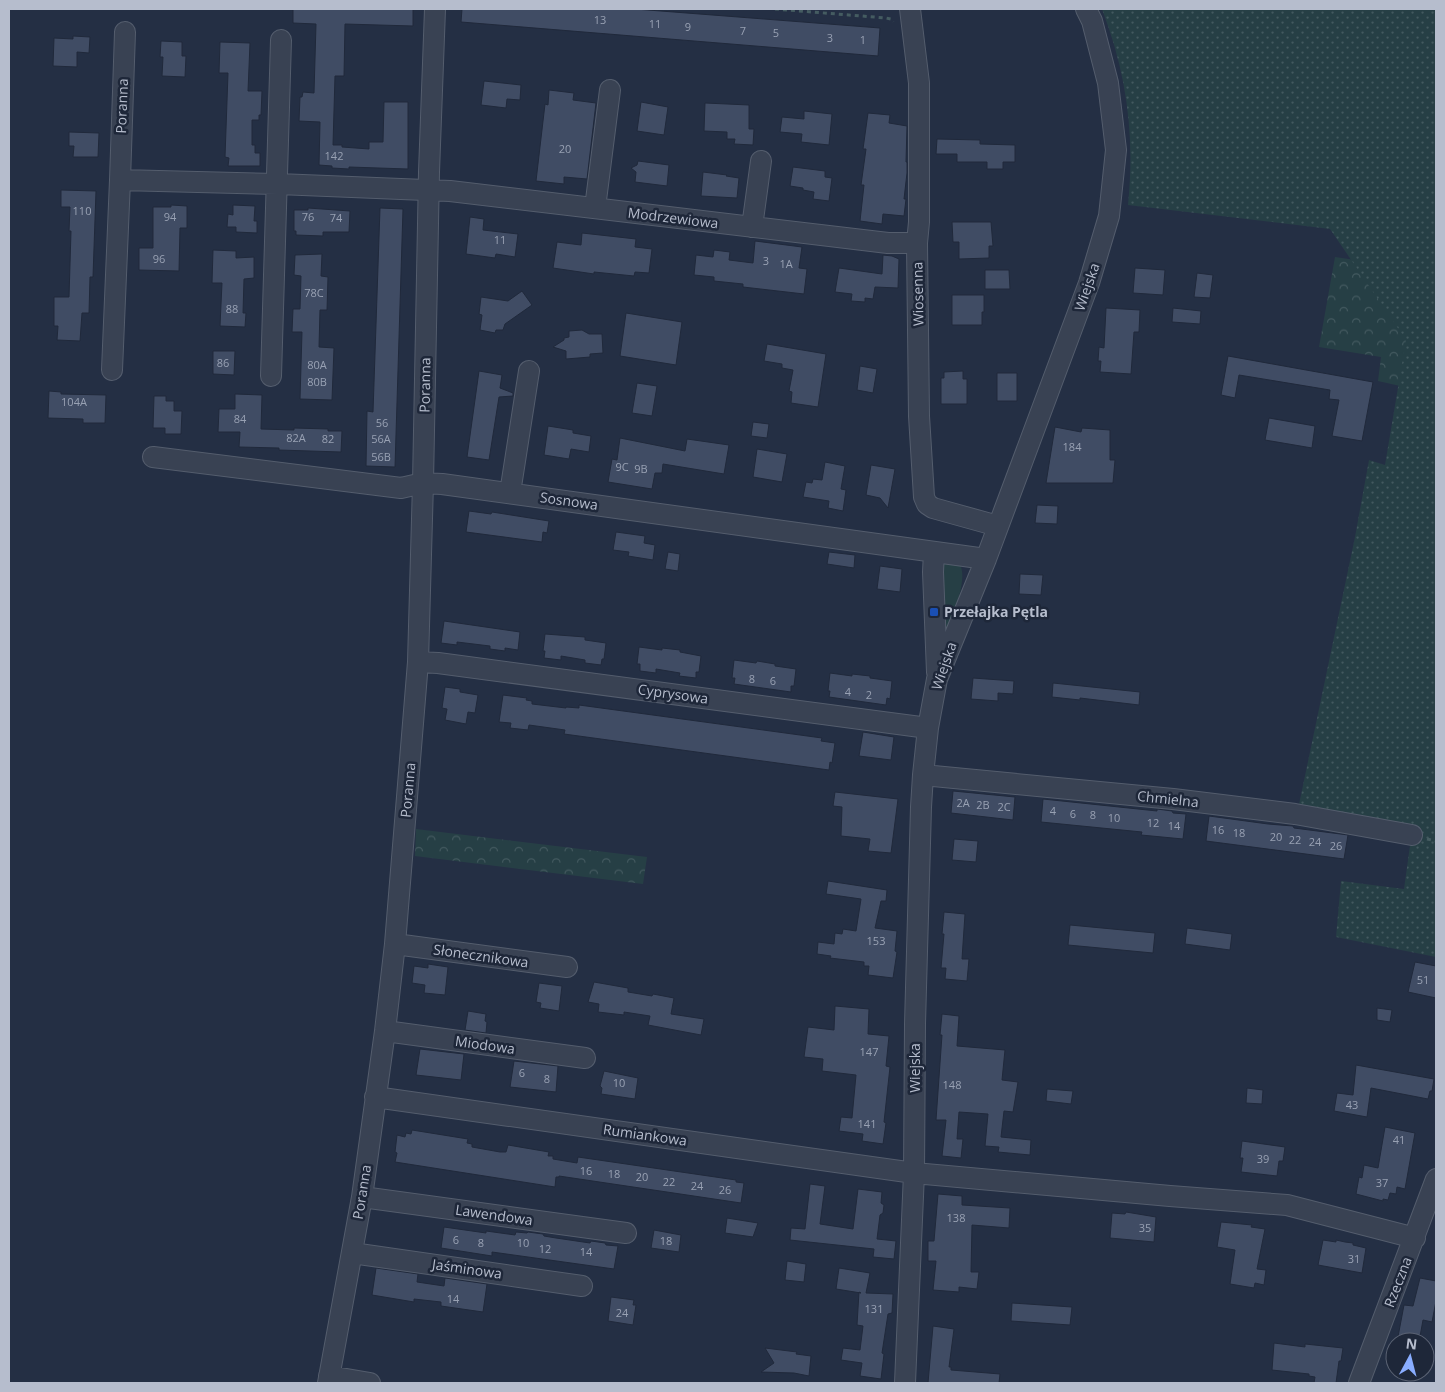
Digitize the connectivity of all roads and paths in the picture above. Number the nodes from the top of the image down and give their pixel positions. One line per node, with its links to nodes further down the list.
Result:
1 (435, 9): 12 (street, Poranna)
2 (775, 9): 5 (path)
3 (910, 9): 15 (street, Wiosenna)
4 (1086, 9): 22 (street, Wiejska)
5 (894, 25)
6 (125, 32): 10 (street, Poranna)
7 (281, 40): 11 (street)
8 (610, 90): 13 (street)
9 (761, 161): 14 (street)
10 (120, 180): 11 (street); 16 (street, Poranna)
11 (278, 184): 12 (street); 18 (street)
12 (429, 191): 13 (street, Modrzewiowa); 20 (street, Poranna)
13 (595, 208): 14 (street, Modrzewiowa)
14 (752, 227): 15 (street, Modrzewiowa)
15 (917, 243): 22 (street, Wiosenna)
16 (112, 370)
17 (529, 371): 21 (street)
18 (272, 376)
19 (153, 456): 20 (street, Sosnowa)
20 (423, 483): 21 (street, Sosnowa); 25 (street, Poranna)
21 (510, 493): 23 (street, Sosnowa)
22 (998, 526): 24 (street, Wiejska)
23 (934, 552): 24 (street, Sosnowa); 26 (street)
24 (986, 559): 26 (street, Wiejska)
25 (418, 662): 27 (street, Cyprysowa); 30 (street, Poranna)
26 (937, 679): 27 (street, Wiejska)
27 (928, 728): 28 (street, Wiejska)
28 (923, 775): 29 (street, Chmielna); 35 (street, Wiejska)
29 (1412, 836)
30 (395, 944): 31 (street, Słonecznikowa); 32 (street, Poranna)
31 (567, 967)
32 (385, 1031): 33 (street, Miodowa); 34 (street, Poranna)
33 (585, 1058)
34 (376, 1097): 35 (street, Rumiankowa); 37 (street, Poranna)
35 (914, 1173): 39 (street, Rumiankowa); 44 (street, Wiejska)
36 (1436, 1180): 39 (street, Rzeczna)
37 (362, 1198): 38 (street, Lawendowa); 40 (street, Poranna)
38 (626, 1233)
39 (1415, 1238): 45 (street, Rzeczna)
40 (352, 1253): 41 (street, Jaśminowa); 42 (street, Poranna)
41 (582, 1286)
42 (329, 1380): 43 (street)
43 (370, 1383)
44 (905, 1383)
45 (1359, 1383)

